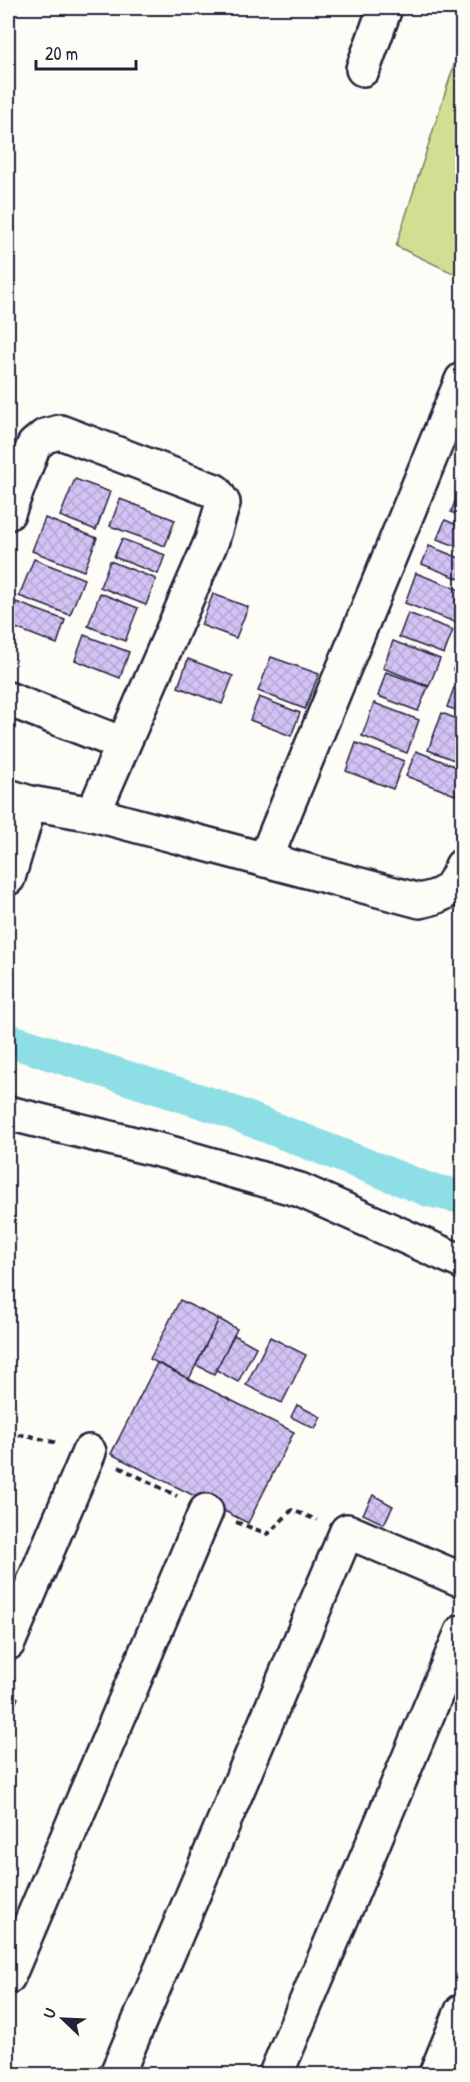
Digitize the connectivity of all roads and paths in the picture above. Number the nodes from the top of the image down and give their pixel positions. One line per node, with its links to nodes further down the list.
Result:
1 (385, 8): 2 (street)
2 (363, 69)
3 (462, 380): 9 (street)
4 (8, 513): 6 (street)
5 (8, 699): 6 (street)
6 (123, 744): 8 (street)
7 (19, 799): 8 (street); 11 (street)
8 (93, 814): 9 (street)
9 (265, 860): 10 (street)
10 (462, 866)
11 (8, 878)
12 (8, 1113): 13 (street)
13 (462, 1262)
14 (8, 1436): 15 (path)
15 (89, 1452): 19 (street)
16 (206, 1510): 20 (street)
17 (462, 1580): 23 (street)
18 (462, 1632): 24 (street)
19 (8, 1643)
20 (8, 1977)
21 (462, 2011): 22 (street)
22 (442, 2073)
23 (117, 2074)
24 (276, 2074)

